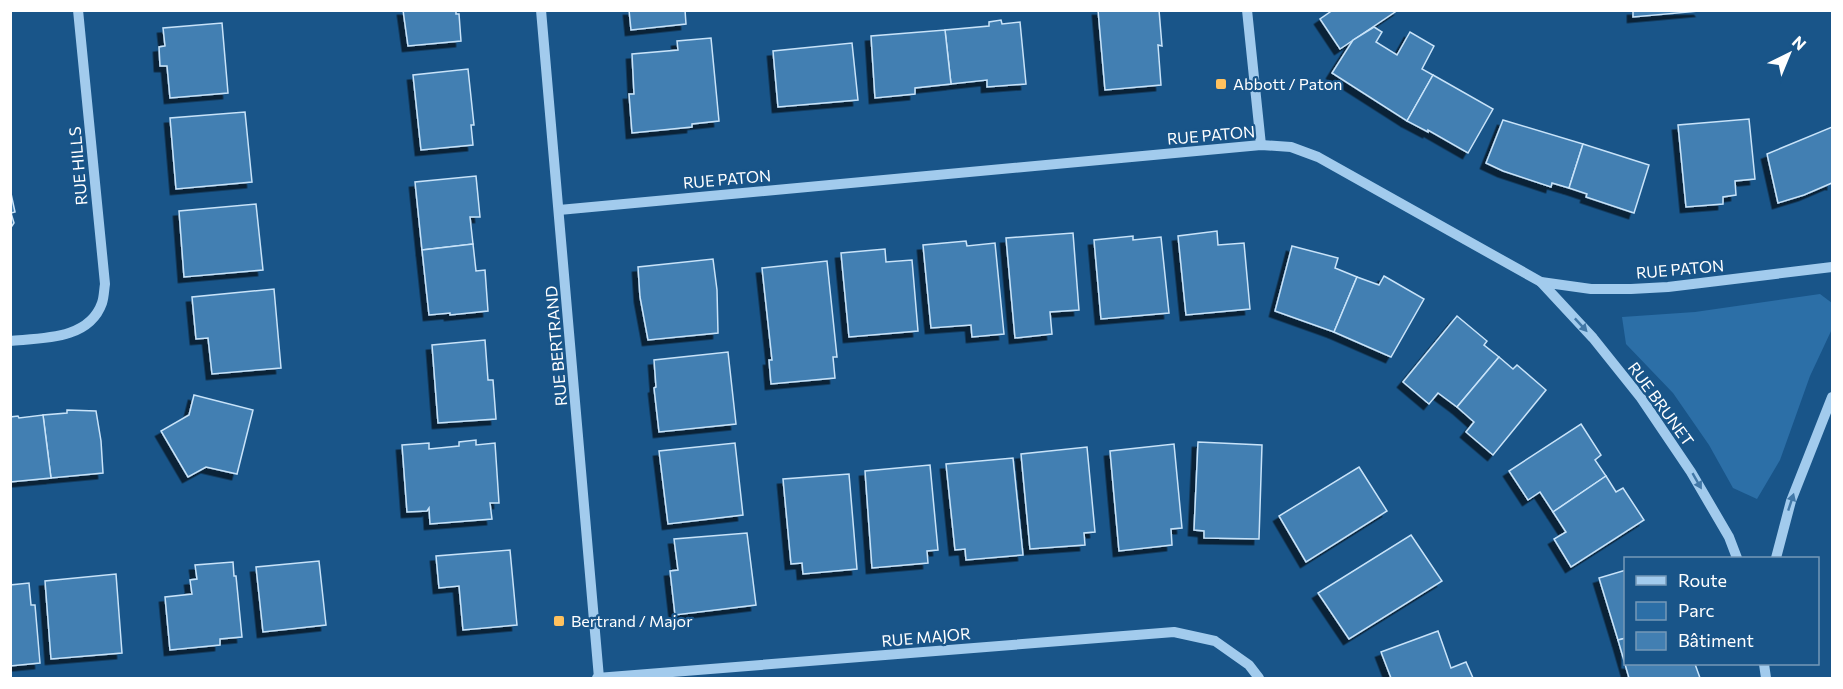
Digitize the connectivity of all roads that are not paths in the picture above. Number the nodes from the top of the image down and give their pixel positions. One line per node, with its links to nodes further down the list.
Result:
1 (78, 10): 8 (street, RUE HILLS)
2 (541, 10): 5 (street, RUE BERTRAND)
3 (1247, 10): 4 (street)
4 (1261, 145): 5 (street, RUE PATON); 7 (street, RUE PATON)
5 (559, 210): 12 (street, RUE BERTRAND)
6 (1833, 267): 7 (street, RUE PATON)
7 (1541, 282): 10 (street, RUE BRUNET, one-way to 10)
8 (10, 341)
9 (1833, 397): 11 (street, one-way to 9)
10 (1737, 557)
11 (1776, 557)
12 (598, 678): 13 (street, RUE MAJOR)
13 (1259, 678)

